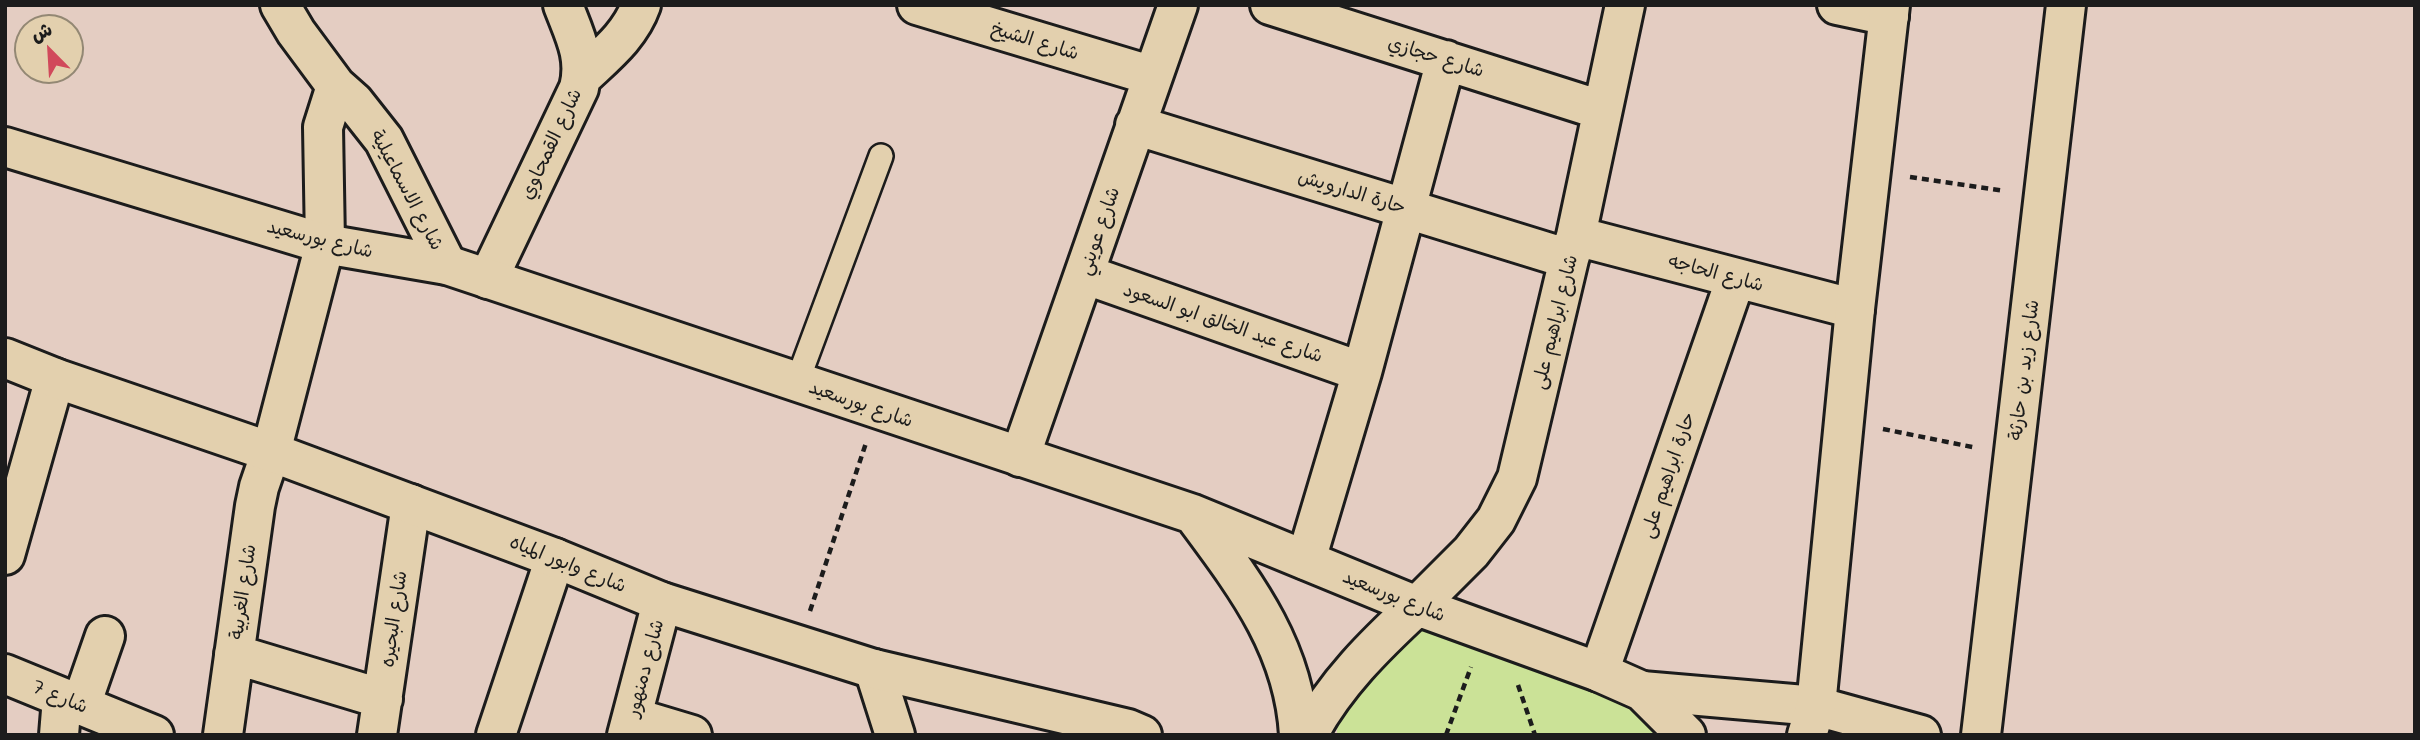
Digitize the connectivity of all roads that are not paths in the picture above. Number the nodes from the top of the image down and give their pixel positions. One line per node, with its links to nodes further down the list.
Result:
1 (280, 5): 15 (street, شارع الاسماعيلية)
2 (563, 5): 14 (street, شارع القمحاوي)
3 (641, 5): 14 (street)
4 (917, 5): 13 (street, شارع الشيخ)
5 (1178, 5): 13 (street, شارع عويني)
6 (1270, 5): 11 (street, شارع حجازي)
7 (1625, 5): 16 (street, شارع ابراهيم على)
8 (1837, 5): 10 (street)
9 (2066, 5): 61 (street, شارع زيد بن حارثة)
10 (1890, 10): 27 (street)
11 (1312, 12): 12 (street, شارع حجازي)
12 (1446, 60): 16 (street, شارع حجازي); 20 (street)
13 (1153, 76): 17 (street, شارع عويني)
14 (582, 77): 26 (street, شارع القمحاوي)
15 (336, 86): 21 (street); 23 (street, شارع الاسماعيلية)
16 (1601, 110): 22 (street, شارع ابراهيم على)
17 (1135, 125): 20 (street, حارة الدارويش); 24 (street, شارع عويني)
18 (5, 148): 21 (street, شارع بورسعيد)
19 (881, 156): 31 (lane)
20 (1406, 209): 22 (street, حارة الدارويش); 29 (street)
21 (325, 244): 23 (street, شارع بورسعيد); 32 (street, شارع الغربية)
22 (1573, 248): 25 (street, شارع الحاجه); 40 (street, شارع ابراهيم على)
23 (447, 265): 26 (street, شارع بورسعيد)
24 (1084, 274): 29 (street, شارع عبد الخالق ابو السعود); 33 (street, شارع عويني)
25 (1736, 278): 27 (street, شارع الحاجه); 44 (street, حارة ابراهيم على)
26 (488, 279): 31 (street, شارع بورسعيد)
27 (1855, 309): 49 (street)
28 (5, 358): 30 (street, شارع وابور المياه)
29 (1362, 372): 38 (street)
30 (55, 378): 32 (street, شارع وابور المياه); 36 (street)
31 (797, 382): 33 (street, شارع بورسعيد)
32 (271, 452): 34 (street, شارع وابور المياه); 42 (street, شارع الغربية)
33 (1020, 457): 35 (street, شارع بورسعيد)
34 (411, 504): 37 (street, شارع وابور المياه); 48 (street, شارع البحيره)
35 (1193, 514): 38 (street, شارع بورسعيد); 57 (street)
36 (5, 555)
37 (555, 558): 39 (street, شارع وابور المياه); 53 (street)
38 (1306, 560): 40 (street, شارع بورسعيد)
39 (662, 602): 43 (street, شارع وابور المياه); 50 (street, شارع دمنهور)
40 (1417, 606): 44 (street, شارع بورسعيد); 58 (street, شارع ابراهيم على)
41 (105, 636): 47 (street)
42 (234, 654): 48 (street); 52 (street, شارع الغربية)
43 (874, 669): 55 (street); 56 (street, شارع وابور المياه)
44 (1599, 672): 46 (street, شارع بورسعيد)
45 (5, 674): 47 (street, شارع 7)
46 (1642, 691): 49 (street); 59 (street, شارع بورسعيد)
47 (67, 713): 51 (street, شارع 7)
48 (380, 717)
49 (1811, 720): 60 (street)
50 (629, 726): 54 (street)
51 (154, 735)
52 (223, 735)
53 (496, 735)
54 (692, 735)
55 (895, 735)
56 (1142, 735)
57 (1299, 735)
58 (1308, 735)
59 (1686, 735)
60 (1921, 735)
61 (1981, 735)

